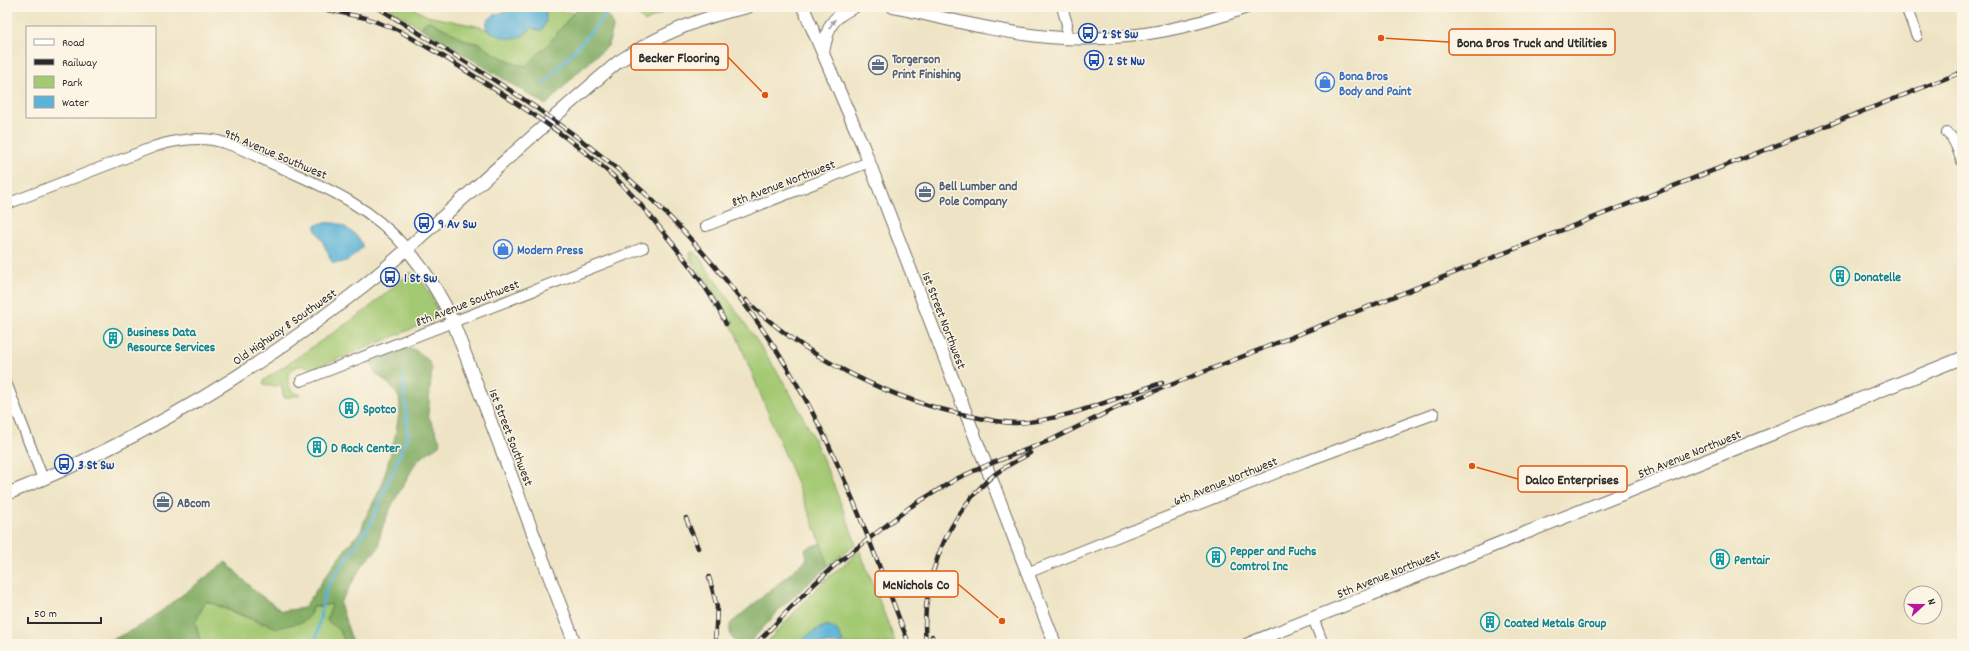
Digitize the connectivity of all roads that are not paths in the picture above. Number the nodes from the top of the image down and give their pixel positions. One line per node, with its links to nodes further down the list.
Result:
1 (748, 7): 17 (street, Old Highway 8 Southwest)
2 (803, 7): 10 (street, 1st Street Northwest)
3 (854, 7): 10 (street, one-way to 3)
4 (893, 7): 9 (street)
5 (1062, 7): 9 (street)
6 (1247, 7): 9 (street)
7 (1906, 7): 8 (street)
8 (1917, 36)
9 (1066, 38)
10 (823, 52): 13 (street, 1st Street Northwest)
11 (1947, 133): 12 (street)
12 (1962, 161)
13 (869, 162): 15 (street, 8th Avenue Northwest); 25 (street, 1st Street Northwest)
14 (7, 204): 17 (street, 9th Avenue Southwest)
15 (706, 226)
16 (643, 248): 18 (street, 8th Avenue Southwest)
17 (407, 249): 18 (street, 1st Street Southwest); 23 (street, Old Highway 8 Southwest)
18 (453, 322): 20 (street, 8th Avenue Southwest); 27 (street, 1st Street Southwest)
19 (1962, 358): 26 (street, 5th Avenue Northwest)
20 (301, 381)
21 (7, 385): 23 (street)
22 (1434, 414): 25 (street, 6th Avenue Northwest)
23 (43, 479): 24 (street, Old Highway 8 Southwest)
24 (7, 494)
25 (1027, 573): 28 (street, 1st Street Northwest)
26 (1313, 618): 29 (street, 5th Avenue Northwest); 30 (street)
27 (575, 644)
28 (1055, 644)
29 (1248, 644)
30 (1323, 644)

